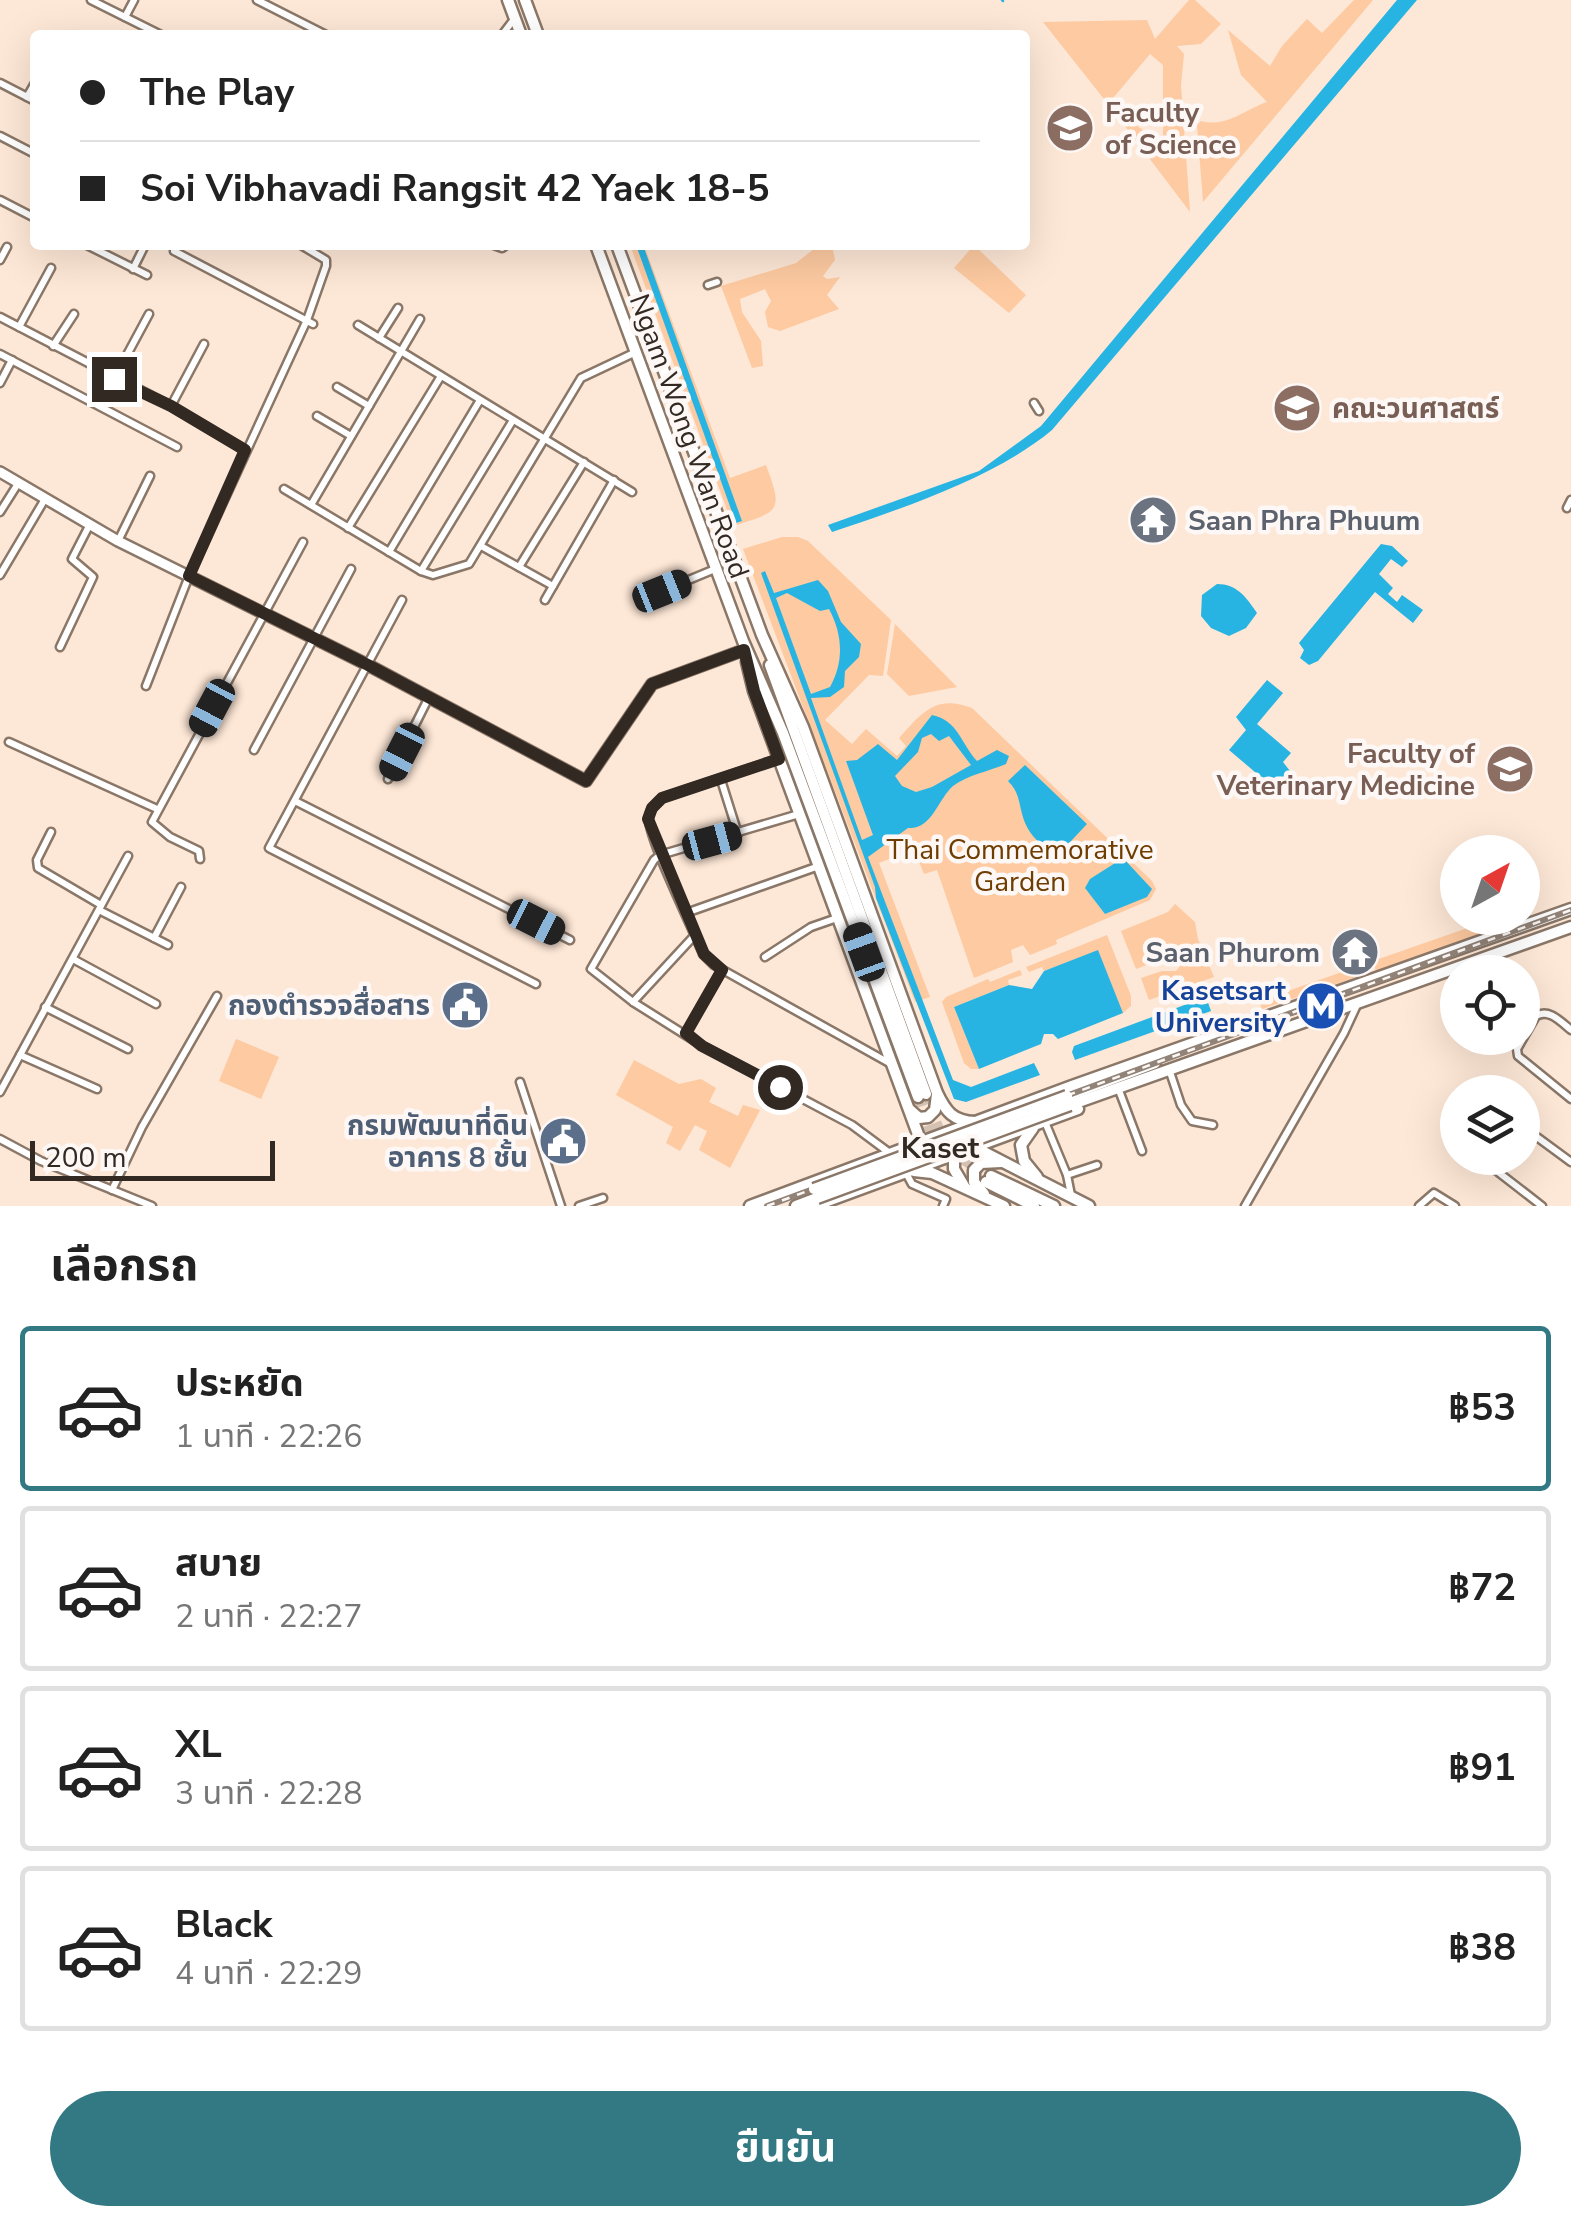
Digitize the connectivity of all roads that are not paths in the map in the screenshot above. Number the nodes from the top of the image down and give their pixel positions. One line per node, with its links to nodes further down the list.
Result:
1 (91, 0): 6 (street)
2 (134, 0): 6 (street)
3 (257, 0): 9 (street)
4 (508, 0): 7 (main road)
5 (525, 0): 12 (main road)
6 (125, 17): 8 (street)
7 (514, 18): 10 (street); 11 (main road)
8 (150, 30)
9 (316, 30)
10 (506, 30)
11 (519, 30)
12 (536, 30)
13 (0, 83): 14 (street)
14 (30, 98)
15 (0, 136): 16 (street)
16 (30, 151)
17 (0, 200): 18 (street)
18 (30, 215)
19 (6, 247): 26 (street)
20 (97, 250): 28 (street)
21 (142, 250): 28 (street)
22 (309, 250): 35 (street)
23 (598, 250): 42 (main road, Ngam Wong Wan Road)
24 (619, 250): 136 (main road, Ngam Wong Wan Road)
25 (174, 251): 35 (street)
26 (0, 260)
27 (51, 268): 37 (street)
28 (133, 268): 29 (street)
29 (147, 276)
30 (398, 308): 38 (street)
31 (74, 314): 40 (street)
32 (148, 314): 46 (street)
33 (0, 317): 37 (street)
34 (420, 319): 41 (street)
35 (310, 322): 57 (street)
36 (358, 325): 38 (street)
37 (19, 327): 40 (street)
38 (379, 338): 41 (street)
39 (204, 344): 50 (street)
40 (53, 346): 46 (street)
41 (401, 352): 45 (street); 51 (street)
42 (636, 352): 55 (street); 76 (main road, Ngam Wong Wan Road)
43 (0, 354): 44 (street)
44 (12, 360): 47 (street); 56 (street)
45 (440, 376): 49 (street); 69 (street)
46 (114, 379): 50 (street)
47 (0, 384)
48 (337, 386): 51 (street)
49 (480, 400): 53 (street); 73 (street)
50 (171, 406): 57 (street)
51 (369, 406): 54 (street)
52 (317, 416): 54 (street)
53 (513, 420): 55 (street); 77 (street)
54 (352, 436): 66 (street)
55 (546, 439): 58 (street); 72 (street)
56 (177, 447)
57 (245, 450): 79 (street)
58 (584, 462): 61 (street); 74 (street)
59 (0, 472): 62 (street)
60 (150, 476): 70 (street)
61 (614, 480): 64 (street); 80 (street)
62 (19, 482): 65 (street); 67 (street)
63 (284, 489): 66 (street)
64 (632, 492)
65 (45, 499): 68 (street); 78 (street)
66 (311, 506): 69 (street)
67 (0, 512)
68 (90, 524): 70 (street); 87 (street)
69 (348, 528): 73 (street)
70 (118, 541): 79 (street)
71 (303, 542): 84 (street)
72 (481, 546): 74 (street); 77 (street)
73 (388, 552): 77 (street)
74 (519, 567): 80 (street)
75 (351, 569): 85 (street)
76 (716, 569): 81 (street); 86 (main road, Ngam Wong Wan Road)
77 (421, 571)
78 (0, 575)
79 (189, 576): 84 (street); 89 (street)
80 (553, 586): 83 (street)
81 (662, 591)
82 (402, 600): 88 (street)
83 (545, 600)
84 (264, 613): 85 (street); 97 (street)
85 (314, 639): 88 (street); 92 (street)
86 (743, 646): 90 (street); 93 (main road, Ngam Wong Wan Road); 136 (main road, Ngam Wong Wan Road)
87 (60, 648)
88 (368, 665): 90 (street); 96 (street)
89 (146, 686)
90 (429, 698): 94 (street)
91 (9, 742): 97 (street)
92 (254, 750)
93 (779, 759): 95 (street); 98 (main road, Ngam Wong Wan Road)
94 (388, 779)
95 (720, 780): 100 (street); 101 (street)
96 (295, 801): 113 (street); 118 (street)
97 (156, 809): 103 (street)
98 (800, 814): 100 (street); 104 (main road, Ngam Wong Wan Road)
99 (52, 832): 106 (street)
100 (738, 834): 101 (street)
101 (660, 855): 108 (street); 120 (street)
102 (128, 856): 106 (street)
103 (200, 859)
104 (819, 866): 108 (street); 109 (main road, Ngam Wong Wan Road)
105 (181, 887): 112 (street)
106 (100, 907): 112 (street); 116 (street)
107 (1571, 908): 124 (main road)
108 (686, 913): 111 (street)
109 (838, 918): 115 (street); 130 (main road, Ngam Wong Wan Road)
110 (1571, 926): 122 (main road)
111 (695, 934): 117 (street); 120 (street)
112 (154, 938): 114 (street)
113 (570, 940)
114 (168, 945)
115 (764, 957)
116 (73, 959): 121 (street); 123 (street)
117 (722, 970): 126 (street); 130 (street)
118 (536, 984)
119 (216, 996): 162 (street)
120 (634, 1002): 126 (street)
121 (156, 1004)
122 (1356, 1006): 127 (main road); 178 (street)
123 (46, 1007): 128 (street); 129 (street)
124 (1240, 1028): 138 (main road); 139 (main road)
125 (1571, 1030): 137 (street)
126 (686, 1033): 151 (street)
127 (1247, 1043): 131 (main road); 138 (main road)
128 (128, 1048)
129 (20, 1054): 133 (street); 134 (street)
130 (892, 1065): 140 (main road, Ngam Wong Wan Road)
131 (1171, 1075): 135 (main road); 144 (street)
132 (520, 1082): 169 (street)
133 (97, 1089)
134 (0, 1092)
135 (1120, 1093): 142 (main road); 150 (street)
136 (927, 1095): 140 (main road); 141 (main road, Ngam Wong Wan Road)
137 (1571, 1099)
138 (1069, 1100): 166 (main road, bridge)
139 (1028, 1102): 142 (main road); 143 (main road)
140 (906, 1104): 148 (main road, Ngam Wong Wan Road)
141 (945, 1110): 143 (main road); 148 (main road)
142 (1041, 1122): 147 (main road); 157 (street); 161 (main road)
143 (970, 1124): 148 (main road); 149 (main road)
144 (1213, 1124)
145 (0, 1139): 162 (street)
146 (1540, 1139): 153 (street)
147 (974, 1147): 149 (main road); 152 (main road)
148 (928, 1149): 149 (main road); 149 (main road); 151 (main road); 156 (main road); 159 (main road)
149 (954, 1150): 163 (main road)
150 (1142, 1151)
151 (892, 1155): 154 (main road)
152 (1003, 1162): 161 (main road); 167 (main road)
153 (1571, 1162)
154 (866, 1164): 160 (main road); 171 (main road)
155 (1097, 1165): 157 (street)
156 (907, 1172): 159 (main road); 160 (main road); 174 (street)
157 (1067, 1175): 164 (street)
158 (1502, 1175): 181 (street)
159 (954, 1183): 163 (main road)
160 (874, 1184): 166 (main road)
161 (1044, 1184): 164 (main road)
162 (112, 1190): 168 (street)
163 (969, 1190): 167 (main road)
164 (1072, 1197): 177 (main road)
165 (603, 1198): 170 (street)
166 (815, 1198): 172 (main road); 173 (main road)
167 (998, 1203)
168 (152, 1206)
169 (561, 1206)
170 (579, 1206)
171 (750, 1206)
172 (769, 1206)
173 (796, 1206)
174 (943, 1206)
175 (1034, 1206): 176 (main road)
176 (1054, 1206)
177 (1089, 1206)
178 (1245, 1206)
179 (1419, 1206): 180 (street)
180 (1455, 1206)
181 (1542, 1206)

